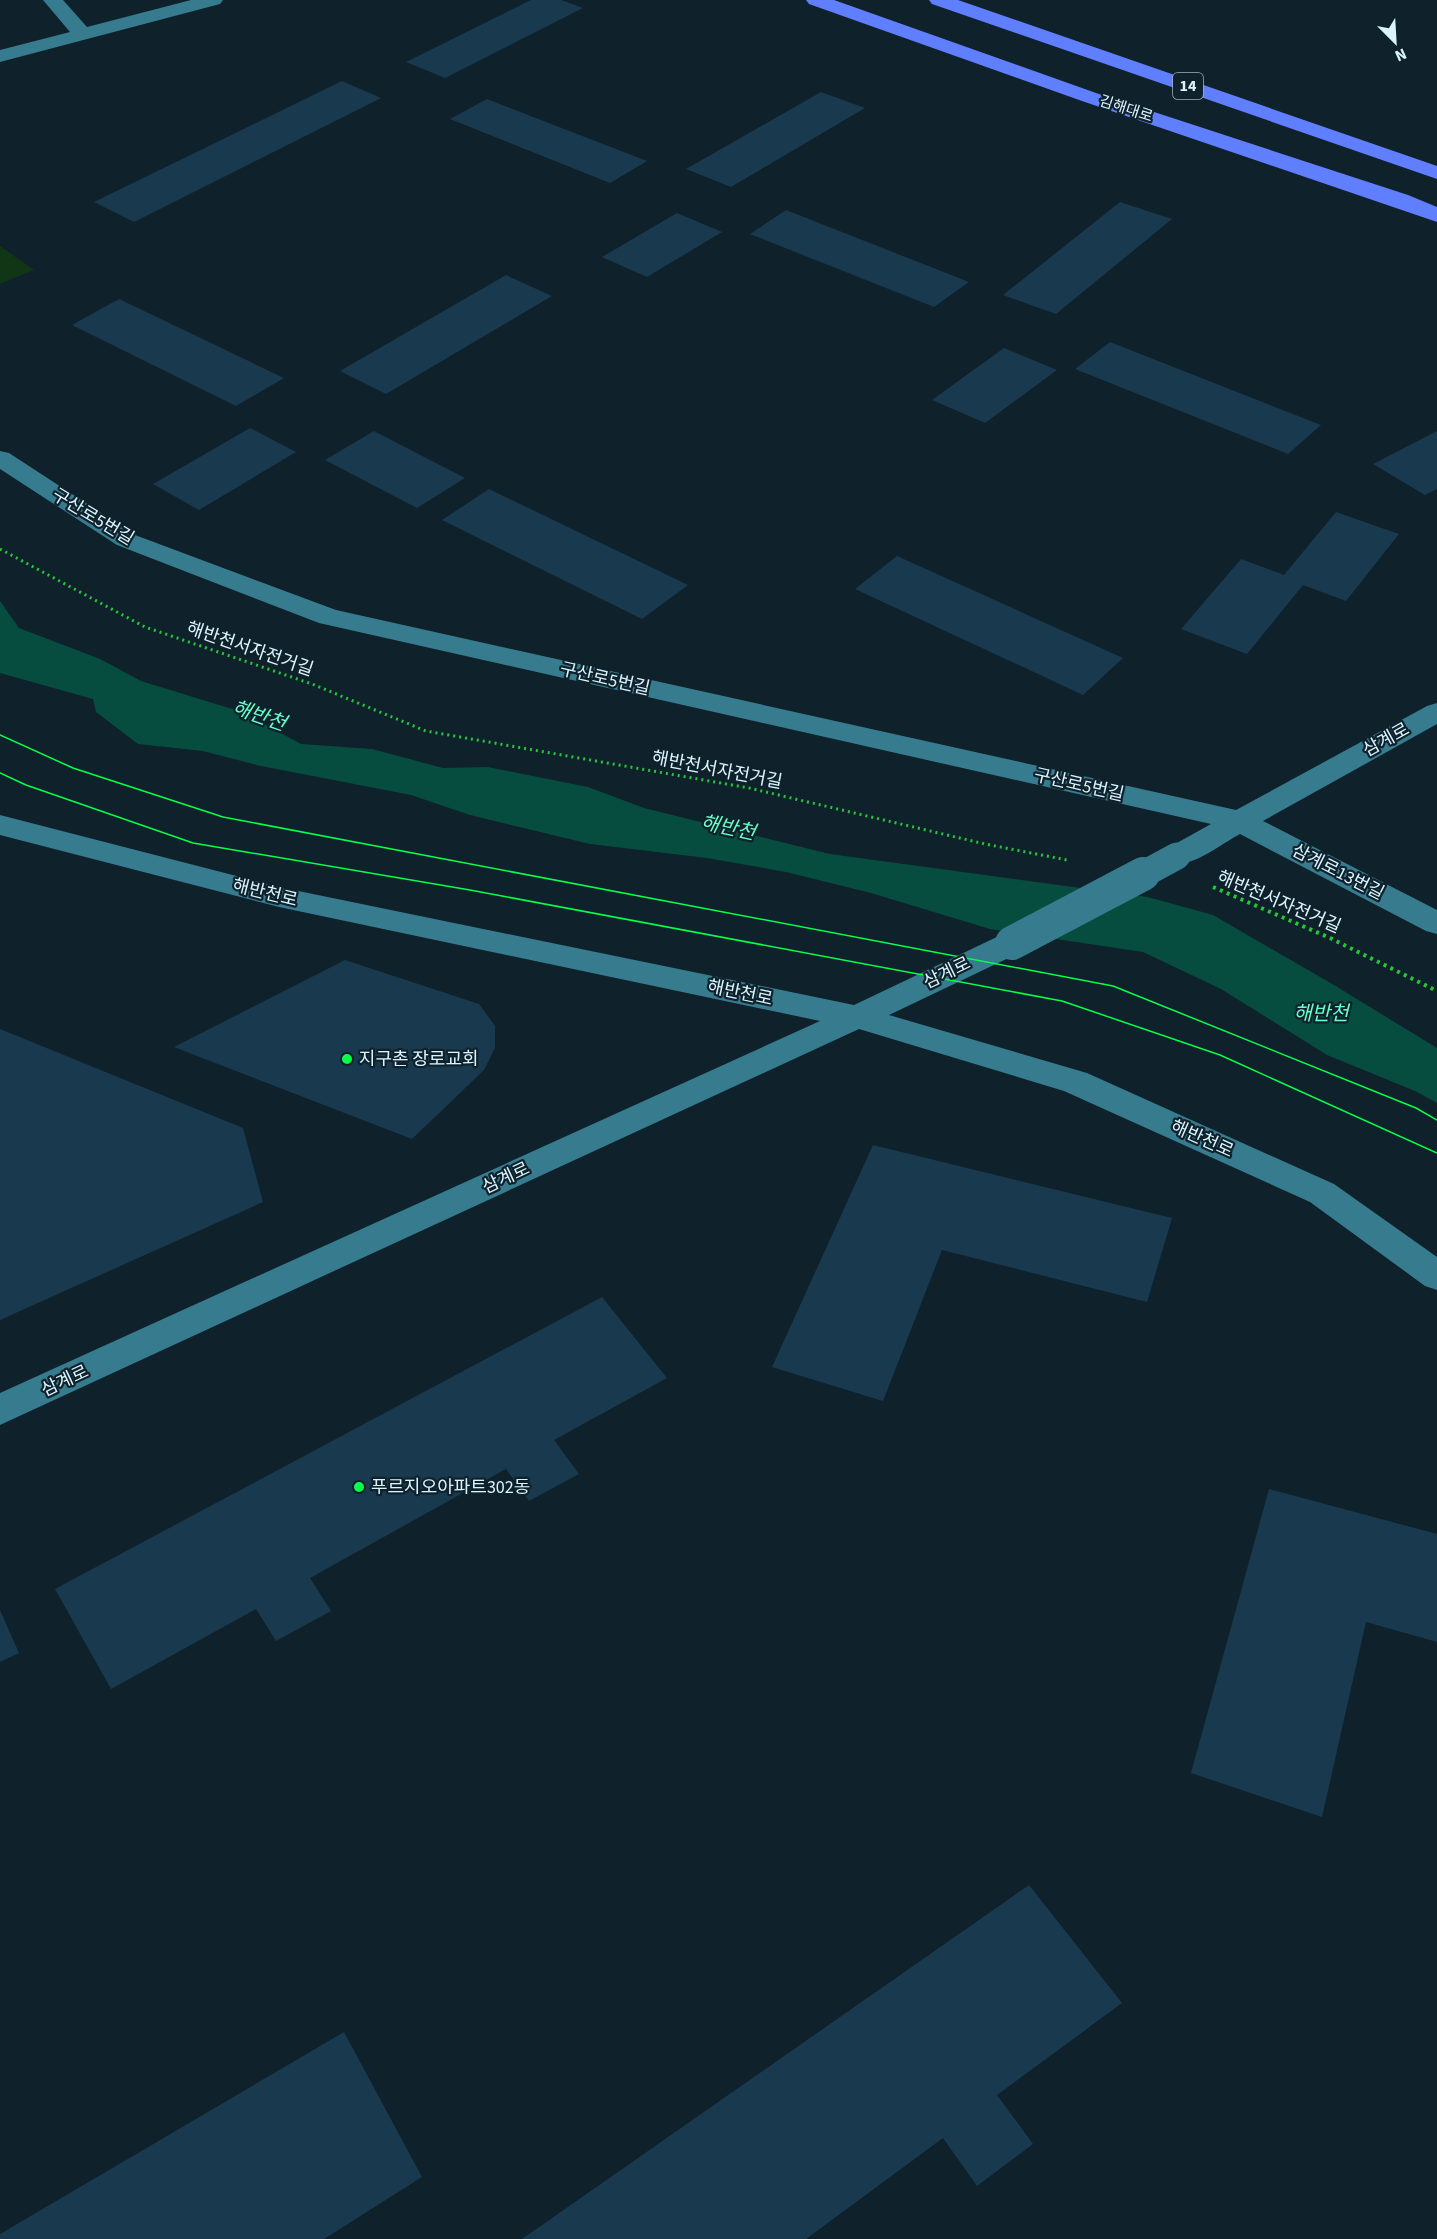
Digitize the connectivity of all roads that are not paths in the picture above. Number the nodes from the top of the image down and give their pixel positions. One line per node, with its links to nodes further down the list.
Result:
1 (53, 0): 5 (street)
2 (213, 0): 5 (street)
3 (816, 0): 8 (main road, 김해대로)
4 (939, 0): 7 (main road, 14)
5 (82, 33): 6 (street)
6 (0, 56)
7 (1437, 173)
8 (1437, 215)
9 (0, 458): 11 (street, 구산로5번길)
10 (1437, 712): 11 (street, 삼계로)
11 (1240, 821): 13 (street, 삼계로13번길); 14 (street, 삼계로, bridge)
12 (0, 825): 14 (street, 해반천로)
13 (1437, 923)
14 (857, 1017): 15 (street, 해반천로); 16 (street, 삼계로)
15 (1437, 1276)
16 (0, 1410)

